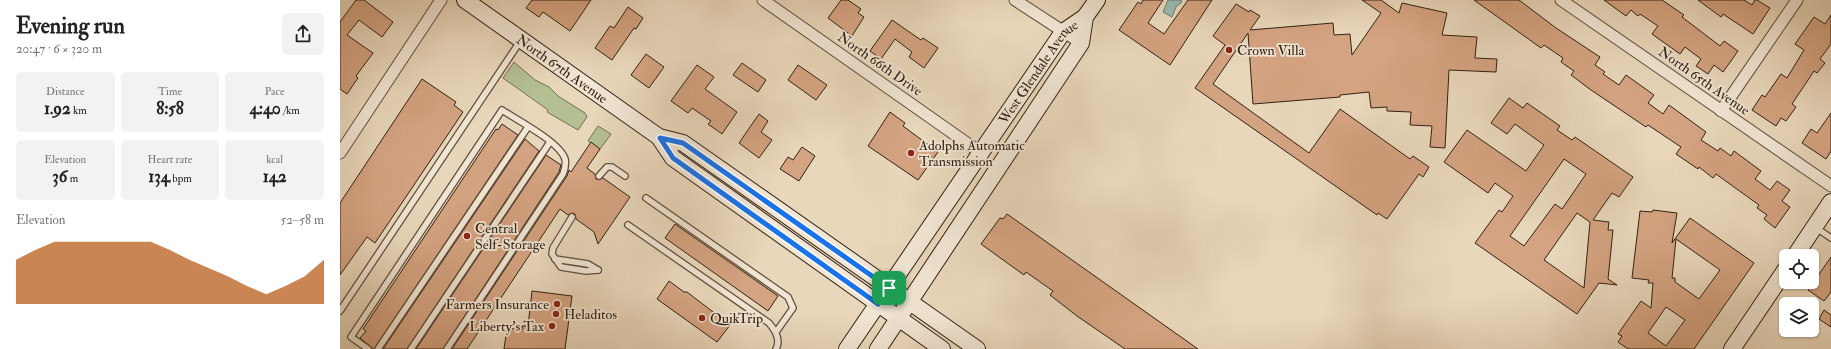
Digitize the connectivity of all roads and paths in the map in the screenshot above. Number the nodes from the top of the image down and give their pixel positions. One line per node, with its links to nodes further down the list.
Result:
1 (441, 0): 16 (street)
2 (465, 0): 10 (main road, North 67th Avenue)
3 (763, 0): 17 (street, North 66th Drive)
4 (1015, 0): 9 (street)
5 (1096, 0): 8 (main road, West Glendale Avenue)
6 (1561, 0): 12 (street, North 65th Avenue)
7 (1797, 0): 12 (street)
8 (1085, 17): 9 (main road, West Glendale Avenue); 11 (main road, West Glendale Avenue)
9 (1063, 32): 11 (street); 17 (main road, West Glendale Avenue)
10 (521, 40): 14 (main road, North 67th Avenue); 33 (lane)
11 (1081, 43): 31 (main road, West Glendale Avenue)
12 (1721, 111): 20 (street, North 65th Avenue)
13 (528, 127): 15 (lane); 36 (lane); 37 (lane)
14 (660, 138): 30 (main road, North 67th Avenue); 32 (main road, North 67th Avenue)
15 (550, 142): 38 (lane); 39 (lane)
16 (340, 153)
17 (981, 153): 30 (main road, West Glendale Avenue)
18 (599, 176): 19 (lane)
19 (625, 176)
20 (1831, 186)
21 (646, 198): 35 (lane)
22 (1831, 202): 25 (main road)
23 (572, 217): 28 (lane)
24 (628, 225): 35 (lane)
25 (1814, 227): 26 (lane); 27 (main road)
26 (1831, 238)
27 (1800, 249)
28 (598, 270)
29 (1779, 279): 45 (main road)
30 (889, 288): 31 (main road, North 67th Avenue); 32 (main road, West Glendale Avenue)
31 (909, 302): 34 (main road, West Glendale Avenue); 44 (main road, North 67th Avenue)
32 (878, 304): 34 (main road, North 67th Avenue); 41 (main road, West Glendale Avenue)
33 (340, 311)
34 (898, 319): 42 (main road, West Glendale Avenue); 43 (main road, North 67th Avenue)
35 (776, 332): 40 (lane)
36 (368, 349)
37 (378, 349)
38 (411, 349)
39 (447, 349)
40 (776, 349)
41 (847, 349)
42 (878, 349)
43 (942, 349)
44 (977, 349)
45 (1732, 349)

